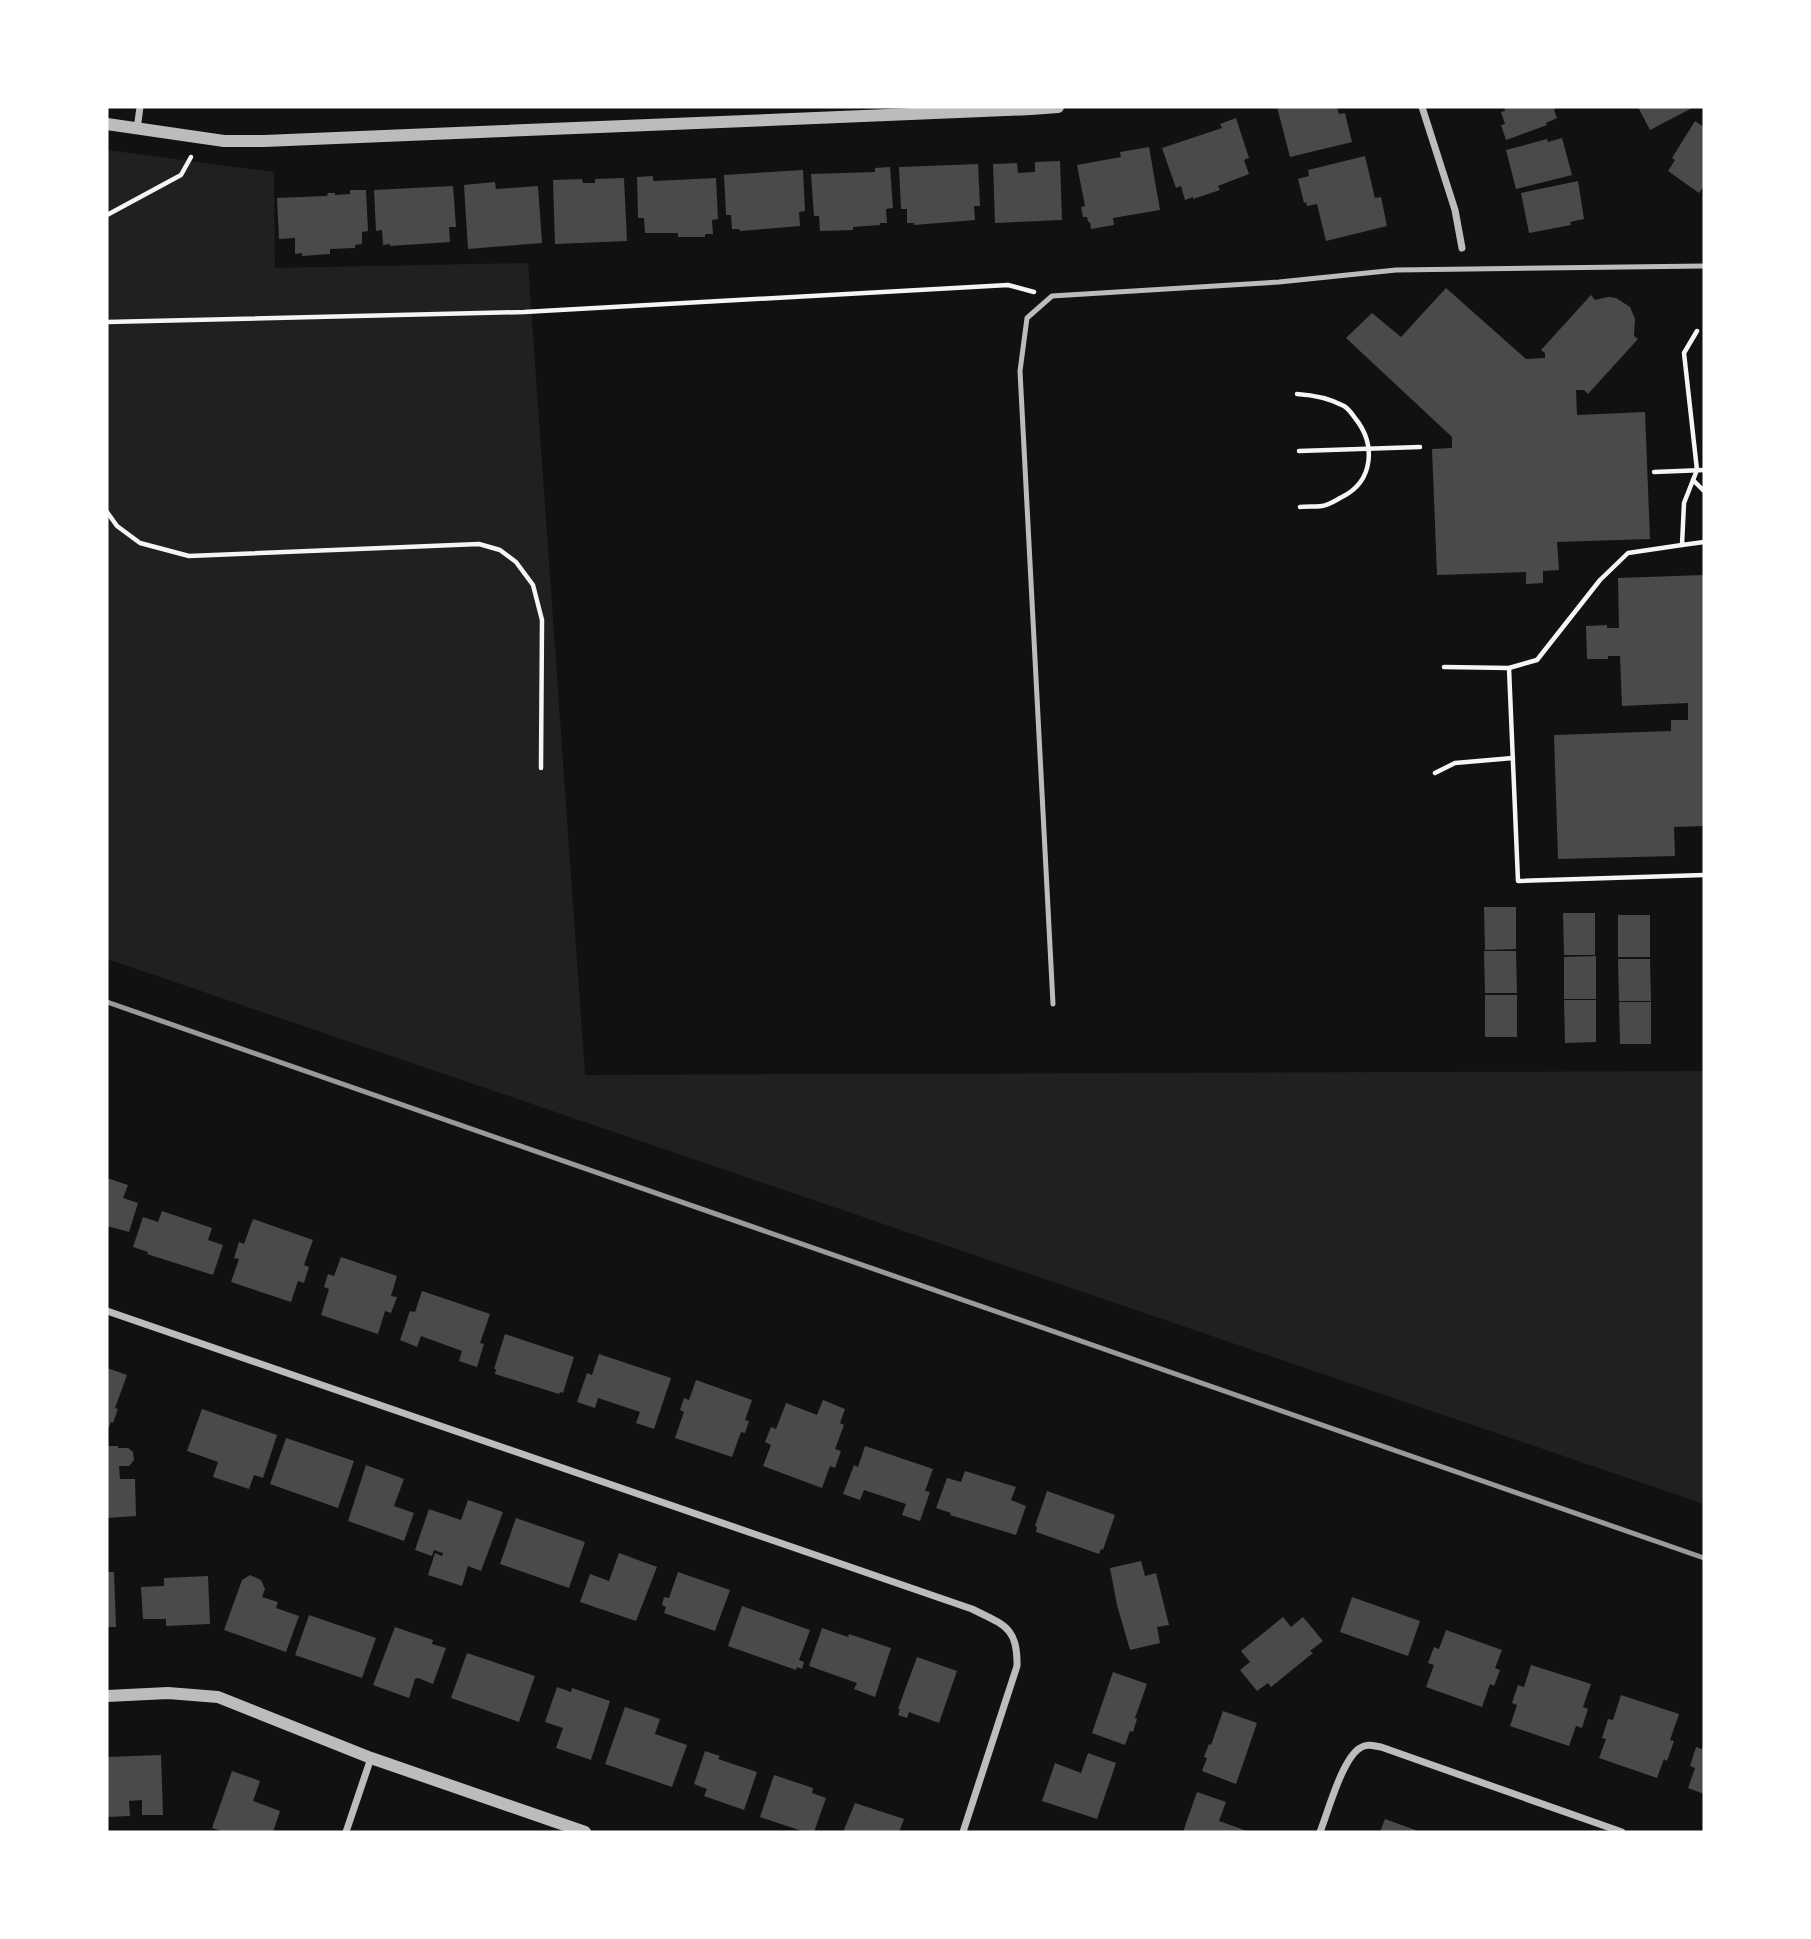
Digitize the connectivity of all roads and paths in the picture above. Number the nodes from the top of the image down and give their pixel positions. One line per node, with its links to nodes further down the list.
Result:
1 (140, 107): 6 (street)
2 (1058, 107): 4 (street)
3 (1422, 107): 9 (street)
4 (863, 112): 6 (street)
5 (107, 124): 6 (street)
6 (138, 129)
7 (191, 157): 8 (path)
8 (107, 215)
9 (1462, 248)
10 (1704, 266): 11 (lane)
11 (1052, 296): 12 (path); 33 (lane)
12 (107, 321)
13 (1698, 331): 18 (path)
14 (1297, 394): 16 (path)
15 (1420, 447): 16 (path)
16 (1369, 449): 17 (path); 23 (path)
17 (1299, 451)
18 (1697, 470): 19 (path); 20 (path); 21 (path)
19 (1704, 470)
20 (1654, 472)
21 (1693, 480): 22 (path); 26 (path)
22 (1704, 491)
23 (1300, 507)
24 (107, 512): 30 (path)
25 (1704, 542): 26 (path)
26 (1682, 545): 28 (path)
27 (1444, 667): 28 (path)
28 (1509, 668): 29 (path)
29 (1513, 758): 31 (path); 32 (path)
30 (541, 768)
31 (1435, 773)
32 (1704, 875)
33 (1053, 1004)
34 (107, 1311): 39 (street)
35 (107, 1696): 36 (street)
36 (371, 1758): 37 (street); 38 (street)
37 (346, 1832)
38 (585, 1832)
39 (963, 1832)
40 (1320, 1832): 41 (street)
41 (1622, 1832)

